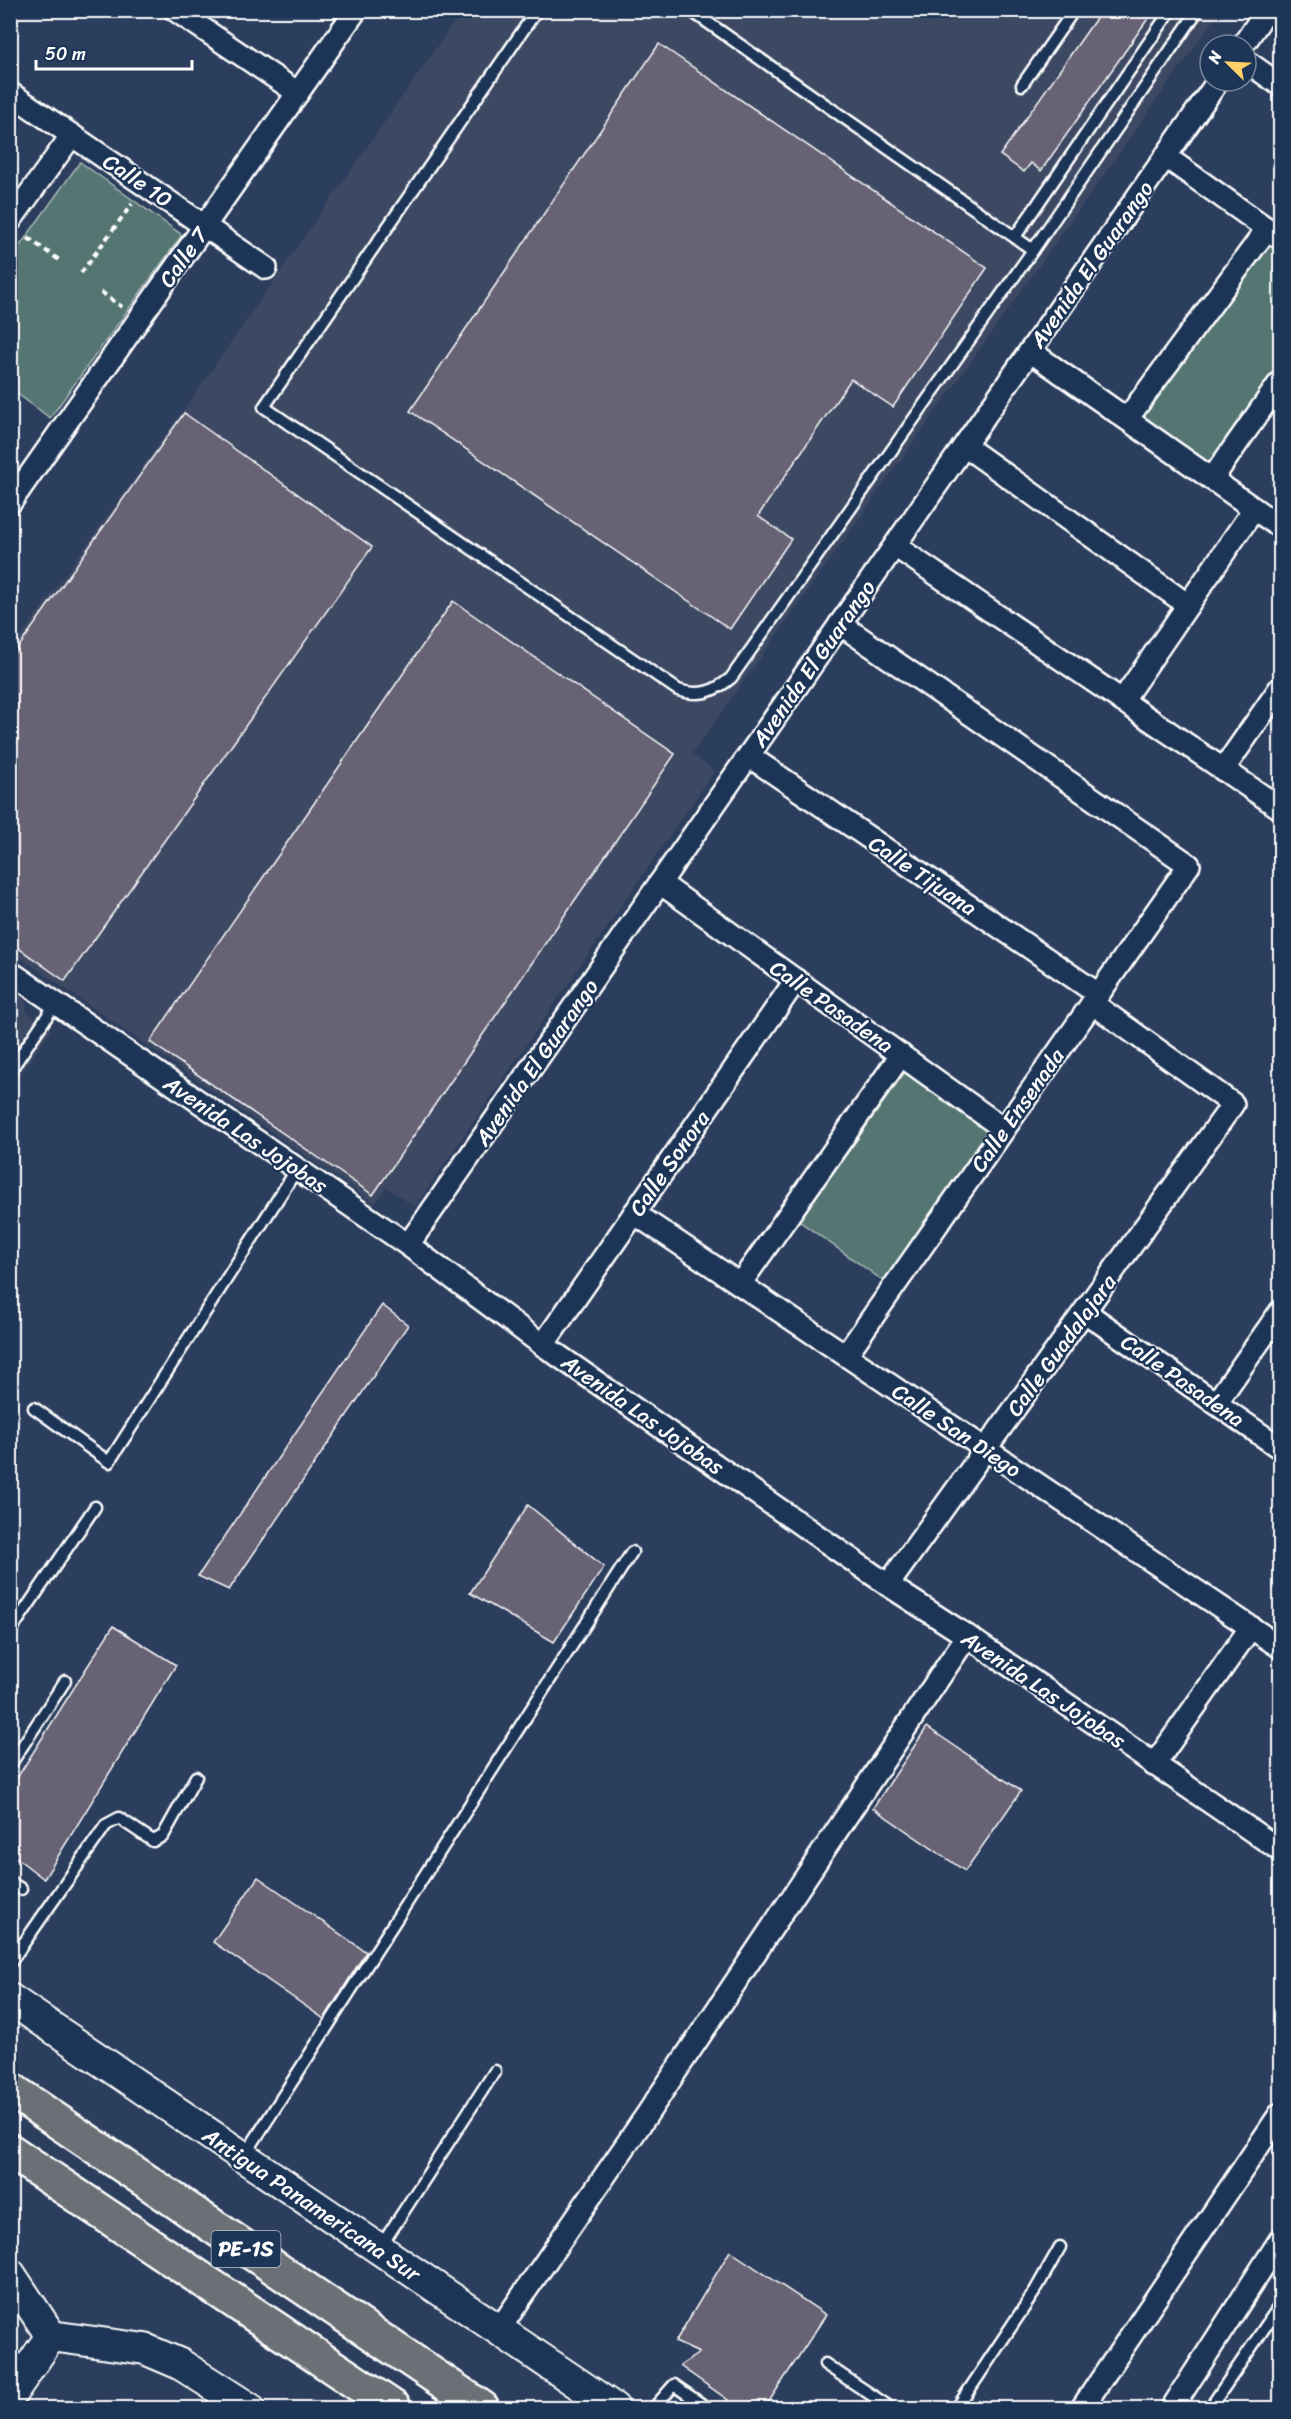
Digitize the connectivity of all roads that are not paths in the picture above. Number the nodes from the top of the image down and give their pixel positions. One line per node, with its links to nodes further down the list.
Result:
1 (175, 10): 14 (street)
2 (356, 10): 14 (street, Calle 7)
3 (537, 10): 22 (lane)
4 (690, 10): 21 (lane)
5 (1074, 10): 11 (lane)
6 (1171, 10): 21 (lane)
7 (1197, 10): 22 (lane)
8 (1268, 10): 9 (street)
9 (1252, 33)
10 (1258, 69): 12 (street)
11 (1022, 85)
12 (1281, 85)
13 (10, 93): 16 (street, Calle 10)
14 (298, 93): 19 (street, Calle 7)
15 (1210, 93): 17 (street, Avenida El Guarango)
16 (72, 135): 18 (street); 19 (street, Calle 10)
17 (1166, 157): 20 (street); 24 (street, Avenida El Guarango)
18 (10, 222)
19 (205, 226): 23 (street, Calle 10); 29 (street, Calle 7)
20 (1274, 234): 26 (street)
21 (1015, 237): 22 (lane)
22 (1033, 250)
23 (266, 267)
24 (1030, 351): 26 (street); 27 (street, Avenida El Guarango)
25 (1281, 382): 28 (street)
26 (1127, 419): 28 (street)
27 (965, 446): 32 (street, Avenida El Guarango); 33 (street)
28 (1212, 479): 30 (street)
29 (10, 503)
30 (1254, 509): 31 (street); 33 (street)
31 (1281, 527)
32 (895, 546): 34 (street, Avenida El Guarango); 36 (street)
33 (1188, 605): 36 (street)
34 (840, 624): 37 (street, Avenida El Guarango); 43 (street, Calle Ensenada)
35 (1281, 688): 38 (street)
36 (1122, 701): 38 (street)
37 (749, 756): 40 (street, Avenida El Guarango); 43 (street, Calle Tijuana)
38 (1223, 770): 39 (street)
39 (1281, 808)
40 (660, 883): 42 (street, Calle Pasadena); 51 (street, Avenida El Guarango)
41 (10, 972): 44 (street, Avenida Las Jojobas)
42 (796, 980): 45 (street, Calle Pasadena); 50 (street, Calle Sonora)
43 (1095, 999): 47 (street, Calle Tijuana); 48 (street, Calle Ensenada)
44 (56, 1003): 46 (lane); 49 (street, Avenida Las Jojobas)
45 (901, 1055): 48 (street, Calle Pasadena); 52 (street)
46 (10, 1071)
47 (1233, 1104): 53 (street, Calle Guadalajara)
48 (1004, 1129): 56 (street, Calle Ensenada)
49 (297, 1169): 51 (street, Avenida Las Jojobas); 58 (lane)
50 (634, 1213): 52 (street, Calle San Diego); 55 (street, Calle Sonora)
51 (408, 1245): 55 (street, Avenida Las Jojobas)
52 (740, 1284): 56 (street, Calle San Diego)
53 (1085, 1312): 57 (street, Calle Pasadena); 60 (street, Calle Guadalajara)
54 (1281, 1312): 57 (street)
55 (543, 1345): 63 (street, Avenida Las Jojobas)
56 (846, 1355): 60 (street, Calle San Diego)
57 (1216, 1403): 59 (street, Calle Pasadena)
58 (34, 1408)
59 (1281, 1448)
60 (986, 1449): 63 (street, Calle Guadalajara); 64 (street, Calle San Diego)
61 (95, 1507): 65 (lane)
62 (632, 1552): 81 (lane)
63 (888, 1585): 66 (street, Avenida Las Jojobas)
64 (1251, 1627): 67 (street, Calle San Diego); 70 (street)
65 (10, 1632)
66 (966, 1636): 70 (street, Avenida Las Jojobas); 87 (street)
67 (1281, 1647)
68 (64, 1681): 69 (lane)
69 (10, 1765)
70 (1154, 1765): 72 (street, Avenida Las Jojobas)
71 (196, 1777): 75 (lane)
72 (1281, 1850)
73 (10, 1882): 74 (lane)
74 (21, 1889)
75 (10, 1963)
76 (10, 1999): 81 (main road, Antigua Panamericana Sur)
77 (495, 2071): 84 (lane)
78 (10, 2089): 93 (highway, PE-1S)
79 (1281, 2114): 99 (street)
80 (10, 2151): 92 (highway, PE-1S)
81 (243, 2158): 84 (main road, Antigua Panamericana Sur)
82 (1281, 2240): 100 (street)
83 (1060, 2247): 98 (lane)
84 (379, 2249): 87 (main road, Antigua Panamericana Sur)
85 (10, 2274): 88 (main road)
86 (1281, 2305): 101 (lane)
87 (498, 2331): 94 (main road, Antigua Panamericana Sur)
88 (51, 2336): 90 (main road); 91 (main road)
89 (825, 2364): 97 (lane)
90 (10, 2396)
91 (249, 2409)
92 (394, 2409)
93 (482, 2409)
94 (614, 2409)
95 (654, 2409): 96 (lane)
96 (707, 2409)
97 (891, 2409)
98 (957, 2409)
99 (1082, 2409)
100 (1172, 2409)
101 (1210, 2409)

